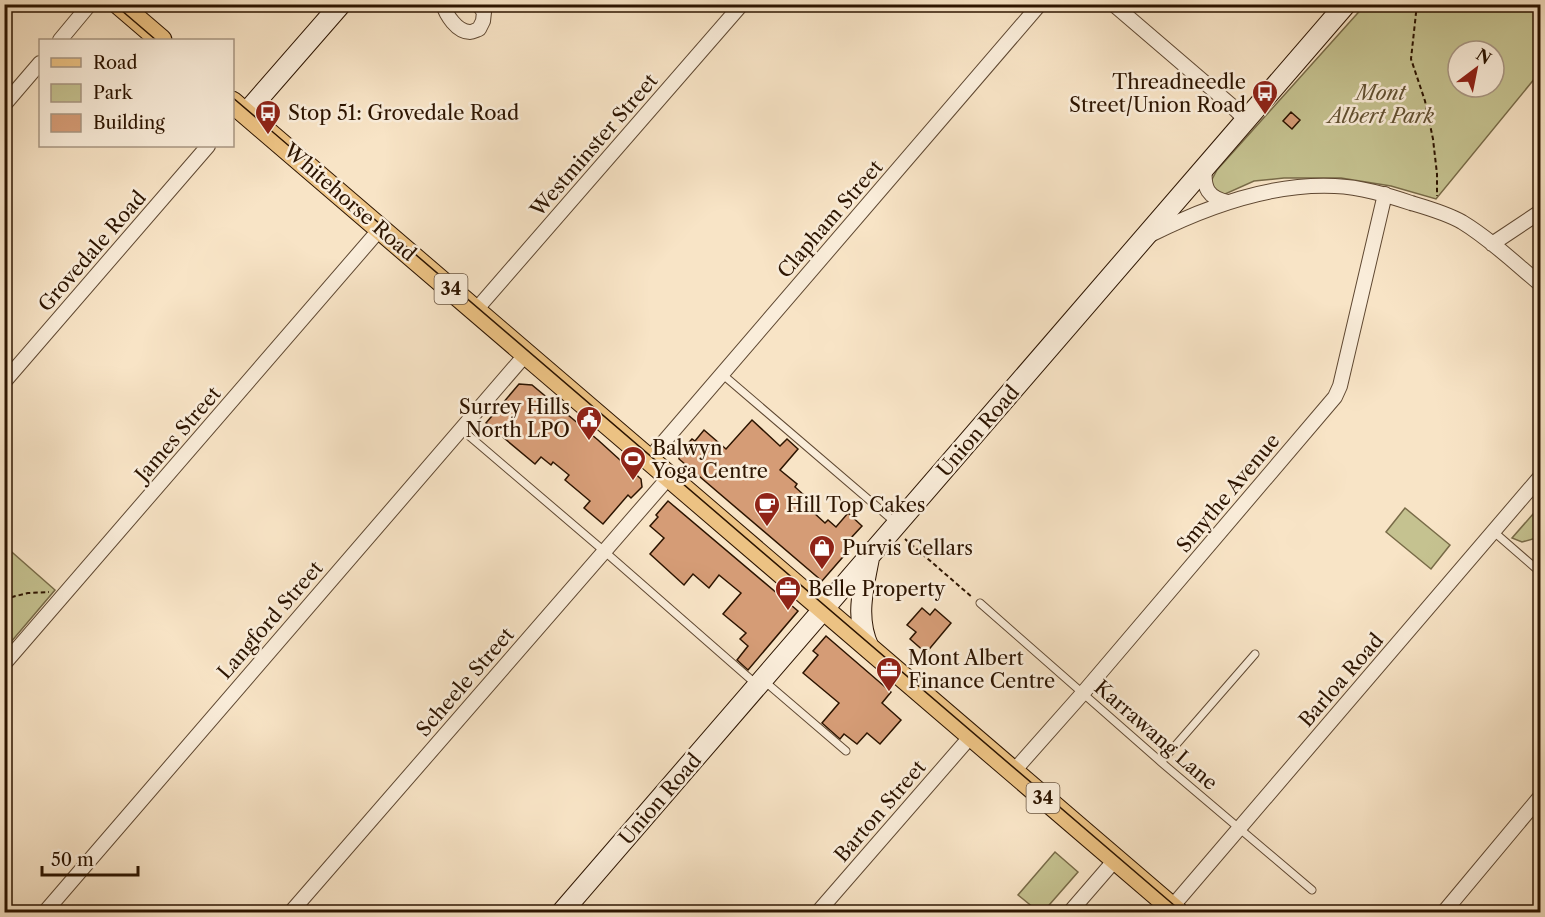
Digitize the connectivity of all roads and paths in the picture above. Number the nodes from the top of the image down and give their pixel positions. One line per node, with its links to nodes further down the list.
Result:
1 (90, 4): 11 (street)
2 (119, 4): 12 (main road)
3 (341, 4): 15 (main road)
4 (443, 4): 5 (street)
5 (478, 4)
6 (742, 4): 27 (street, Westminster Street)
7 (1040, 4): 29 (street, Clapham Street)
8 (1113, 4): 16 (street)
9 (1346, 4): 16 (main road, Union Road)
10 (1417, 4): 21 (path)
11 (61, 39)
12 (160, 39)
13 (39, 64): 14 (street)
14 (4, 105)
15 (238, 110): 23 (main road, Whitehorse Road / 34)
16 (1246, 120): 18 (main road, Union Road)
17 (207, 147): 30 (street, Grovedale Road)
18 (1205, 168): 20 (street); 24 (main road, Union Road)
19 (1386, 194): 20 (street); 21 (street); 48 (street, Smythe Avenue)
20 (1228, 202): 24 (street)
21 (1438, 212): 25 (street)
22 (1540, 212): 25 (street)
23 (380, 229): 27 (main road, Whitehorse Road / 34); 40 (street, James Street)
24 (1142, 239): 35 (main road, Union Road)
25 (1492, 244): 26 (street)
26 (1540, 284)
27 (475, 310): 28 (main road, Whitehorse Road / 34)
28 (526, 354): 31 (street, Langford Street); 32 (main road, Whitehorse Road / 34)
29 (722, 375): 32 (street, Clapham Street); 35 (lane)
30 (4, 382)
31 (461, 429): 37 (lane); 58 (street, Langford Street)
32 (649, 459): 33 (main road, Whitehorse Road / 34)
33 (669, 477): 37 (street, Scheele Street); 43 (main road, Whitehorse Road / 34)
34 (1540, 477): 36 (street, Barloa Road)
35 (896, 527): 38 (main road, Union Road); 42 (path)
36 (1494, 532): 39 (lane); 54 (street, Barloa Road)
37 (604, 551): 47 (lane); 59 (street, Scheele Street)
38 (869, 558): 43 (main road, Union Road); 44 (main road)
39 (1540, 572)
40 (68, 591): 41 (path); 46 (street, James Street)
41 (4, 599)
42 (980, 603): 48 (lane, Karrawang Lane)
43 (824, 610): 44 (main road, Whitehorse Road / 34); 47 (main road, Union Road)
44 (869, 648): 49 (main road, Whitehorse Road / 34)
45 (1255, 654): 51 (lane)
46 (4, 664)
47 (761, 683): 50 (lane); 60 (main road, Union Road)
48 (1083, 693): 51 (lane, Karrawang Lane); 52 (street, Smythe Avenue)
49 (971, 736): 52 (main road, Whitehorse Road / 34); 61 (street, Barton Street)
50 (846, 751)
51 (1161, 762): 54 (lane, Karrawang Lane)
52 (1013, 772): 55 (main road, Whitehorse Road / 34)
53 (1540, 798): 63 (street)
54 (1239, 828): 56 (lane, Karrawang Lane); 57 (street, Barloa Road)
55 (1115, 860): 57 (main road, Whitehorse Road / 34); 62 (street)
56 (1312, 890)
57 (1174, 910)
58 (45, 912)
59 (291, 912)
60 (562, 912)
61 (818, 912)
62 (1070, 912)
63 (1444, 912)

